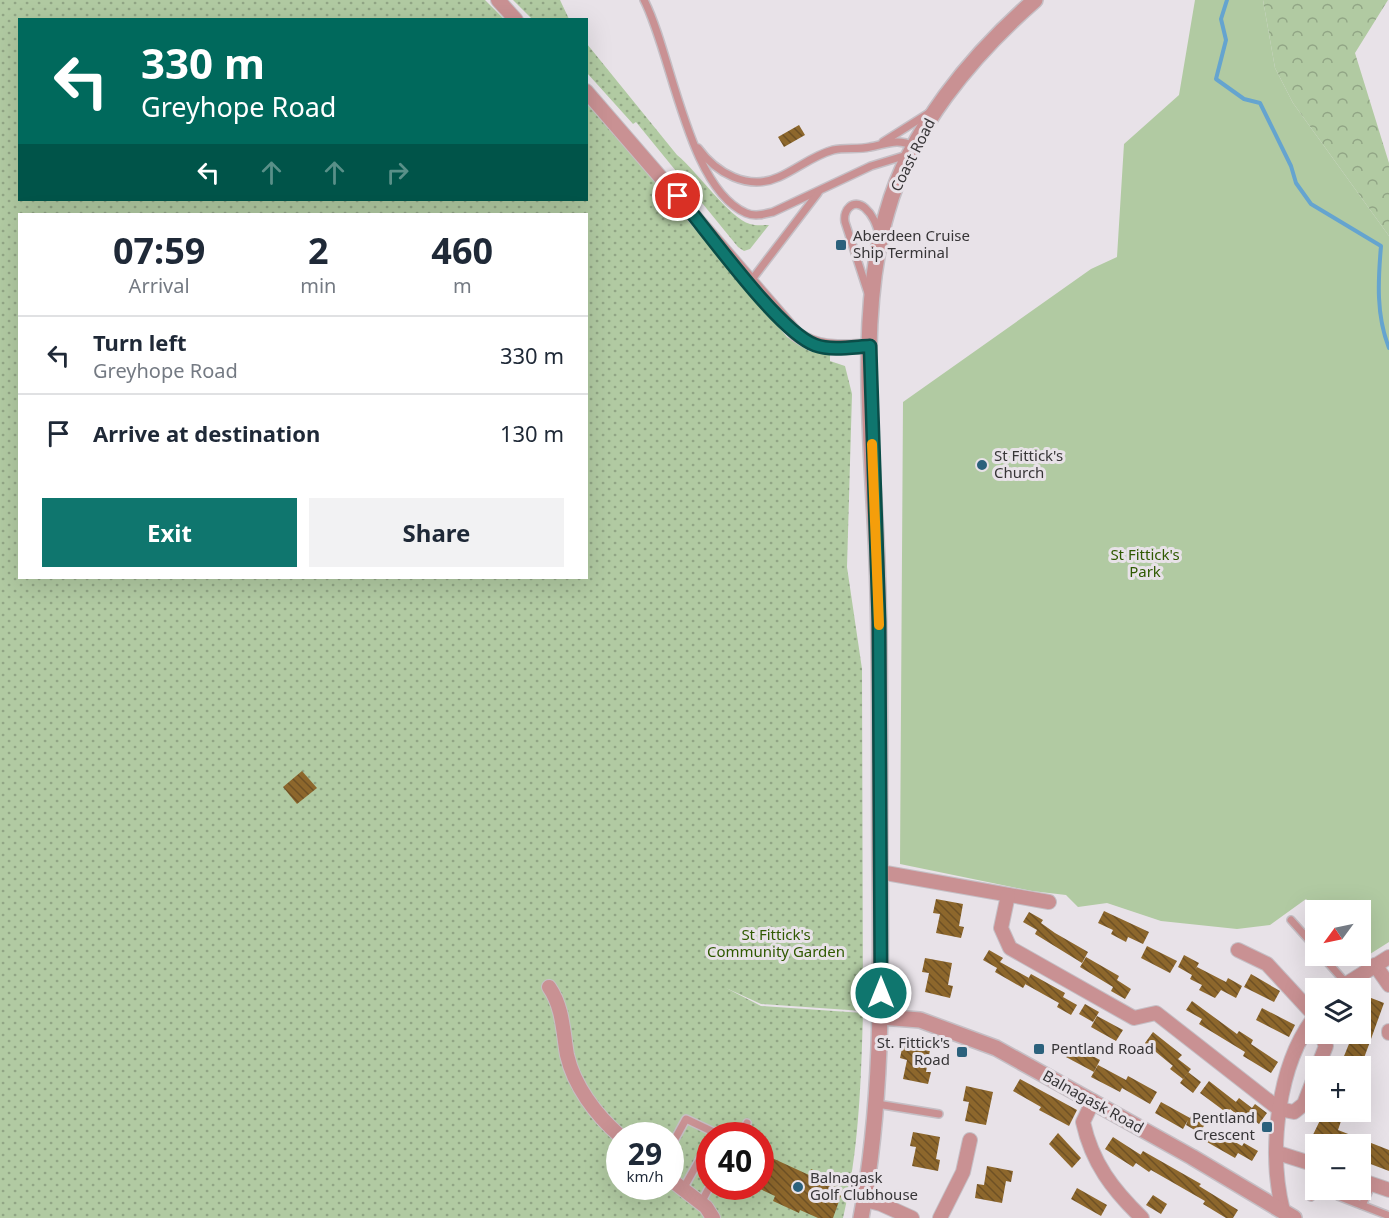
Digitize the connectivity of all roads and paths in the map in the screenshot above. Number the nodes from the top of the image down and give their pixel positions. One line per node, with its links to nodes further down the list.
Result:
1 (498, 0): 4 (street)
2 (644, 0): 7 (lane)
3 (1035, 0): 6 (street, Coast Road)
4 (514, 18)
5 (588, 93): 12 (street)
6 (938, 107): 8 (lane); 9 (street, Coast Road)
7 (694, 141): 8 (lane); 10 (lane)
8 (878, 145): 9 (lane)
9 (912, 150): 10 (lane); 11 (street, Coast Road)
10 (819, 190): 12 (lane)
11 (881, 239): 13 (street, Coast Road); 13 (lane)
12 (750, 282): 14 (street)
13 (872, 303): 14 (street, Coast Road)
14 (870, 346): 15 (street)
15 (880, 872): 16 (street); 27 (street)
16 (1008, 895): 17 (street); 32 (street)
17 (1049, 902)
18 (1291, 920): 19 (lane)
19 (1305, 936)
20 (1238, 950): 26 (street)
21 (1389, 957): 22 (street)
22 (1375, 965): 23 (street); 24 (street)
23 (1355, 978)
24 (1389, 985)
25 (549, 987): 34 (street)
26 (1305, 1009)
27 (881, 1017): 30 (street, Balnagask Road); 31 (street)
28 (1305, 1035): 32 (street)
29 (1305, 1100): 32 (street)
30 (1094, 1101): 50 (street, Balnagask Road); 56 (street)
31 (877, 1104): 33 (lane); 45 (street)
32 (1280, 1109): 38 (street)
33 (939, 1114)
34 (608, 1122)
35 (684, 1123): 36 (lane)
36 (696, 1125)
37 (970, 1140): 55 (street)
38 (1278, 1153): 39 (street); 50 (street)
39 (1305, 1162)
40 (696, 1167): 42 (lane)
41 (1371, 1184): 43 (street)
42 (684, 1189): 48 (street)
43 (1389, 1190)
44 (703, 1200): 48 (lane)
45 (865, 1200): 53 (street); 54 (street)
46 (1349, 1200): 49 (lane)
47 (1363, 1200): 49 (lane)
48 (701, 1203): 52 (street)
49 (1362, 1205): 51 (lane)
50 (1289, 1215)
51 (1387, 1215)
52 (713, 1218)
53 (861, 1218)
54 (912, 1218)
55 (940, 1218)
56 (1142, 1218)

